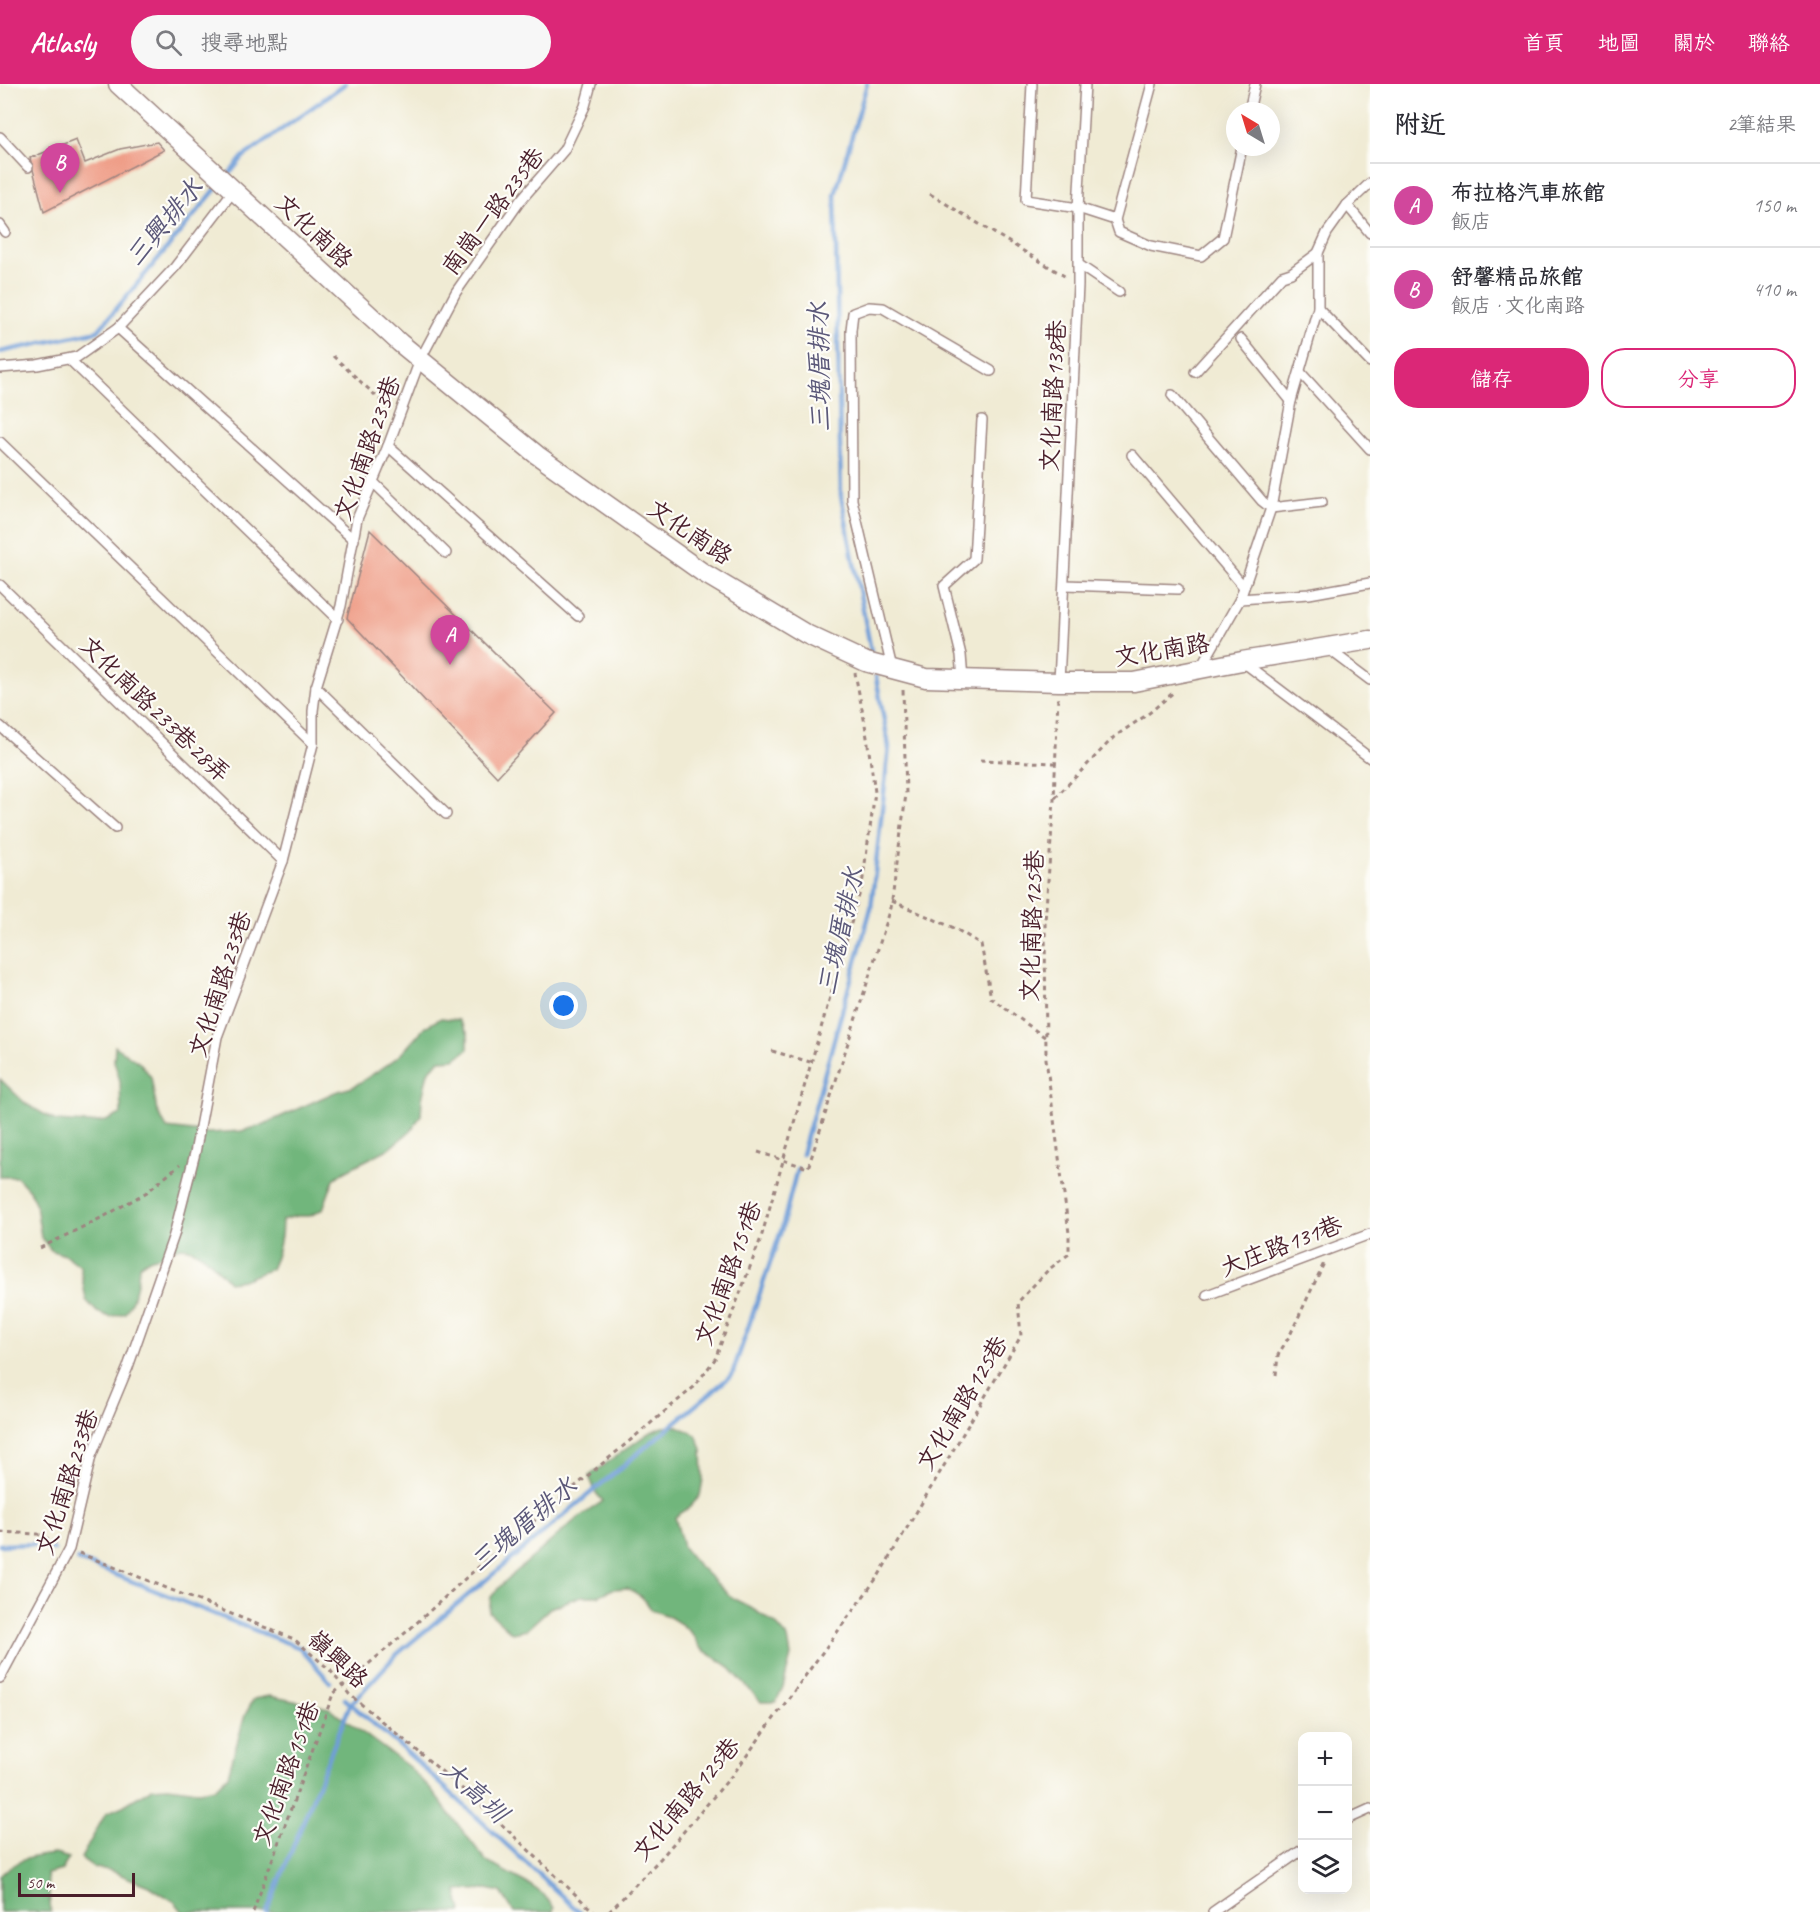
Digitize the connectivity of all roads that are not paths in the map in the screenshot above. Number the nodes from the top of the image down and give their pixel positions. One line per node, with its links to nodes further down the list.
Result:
1 (118, 84): 12 (street, 文化南路)
2 (591, 84): 25 (lane, 南崗一路235巷)
3 (1032, 84): 14 (lane)
4 (1085, 84): 14 (lane, 文化南路138巷)
5 (1152, 84): 15 (lane)
6 (1255, 84): 7 (lane)
7 (1251, 102)
8 (0, 137): 10 (lane)
9 (1240, 156): 15 (lane)
10 (28, 167)
11 (1370, 183): 13 (lane)
12 (234, 190): 21 (lane); 25 (street, 文化南路)
13 (1347, 205): 16 (lane); 17 (lane)
14 (1078, 208): 15 (lane); 18 (lane, 文化南路138巷)
15 (1116, 220)
16 (1370, 233)
17 (1318, 253): 20 (lane); 28 (lane)
18 (1078, 265): 19 (lane); 44 (lane, 文化南路138巷)
19 (1119, 292)
20 (1318, 308): 24 (lane); 29 (lane)
21 (118, 328): 23 (lane); 40 (lane)
22 (1241, 339): 31 (lane)
23 (69, 359): 26 (lane); 49 (lane)
24 (1369, 359)
25 (420, 360): 34 (lane, 文化南路233巷); 54 (street, 文化南路)
26 (0, 368)
27 (991, 371): 54 (lane)
28 (1195, 372)
29 (1300, 372): 31 (lane); 35 (lane)
30 (1172, 395): 39 (lane)
31 (1291, 401): 39 (lane)
32 (982, 420): 55 (lane)
33 (0, 442): 60 (lane)
34 (388, 446): 37 (lane, 文化南路233巷); 48 (lane)
35 (1370, 449)
36 (1132, 455): 45 (lane)
37 (372, 481): 40 (lane, 文化南路233巷); 41 (lane)
38 (1322, 502): 39 (lane)
39 (1271, 508): 45 (lane)
40 (354, 540): 49 (lane, 文化南路233巷)
41 (446, 553)
42 (1370, 583): 47 (lane)
43 (0, 585): 64 (lane, 文化南路233巷28弄)
44 (1065, 585): 46 (lane); 57 (lane, 文化南路138巷)
45 (1244, 587): 47 (lane)
46 (1178, 590)
47 (1240, 599): 53 (lane)
48 (578, 616)
49 (338, 619): 58 (lane, 文化南路233巷)
50 (1370, 640): 51 (street, 文化南路)
51 (1326, 647): 52 (street, 文化南路); 56 (lane)
52 (1242, 661): 53 (street, 文化南路); 61 (lane)
53 (1200, 669): 57 (street, 文化南路)
54 (897, 670): 55 (street, 文化南路)
55 (963, 680): 57 (street, 文化南路)
56 (1370, 680)
57 (1059, 682)
58 (316, 687): 60 (lane, 文化南路233巷); 62 (lane)
59 (0, 726): 63 (lane)
60 (313, 744): 64 (lane, 文化南路233巷)
61 (1370, 758)
62 (446, 814)
63 (115, 828)
64 (283, 861): 67 (lane, 文化南路233巷)
65 (1370, 1234): 66 (lane, 大庄路131巷)
66 (1206, 1295)
67 (0, 1678)
68 (1370, 1809): 69 (lane)
69 (1352, 1817)
70 (1298, 1853): 71 (lane)
71 (1213, 1912)

